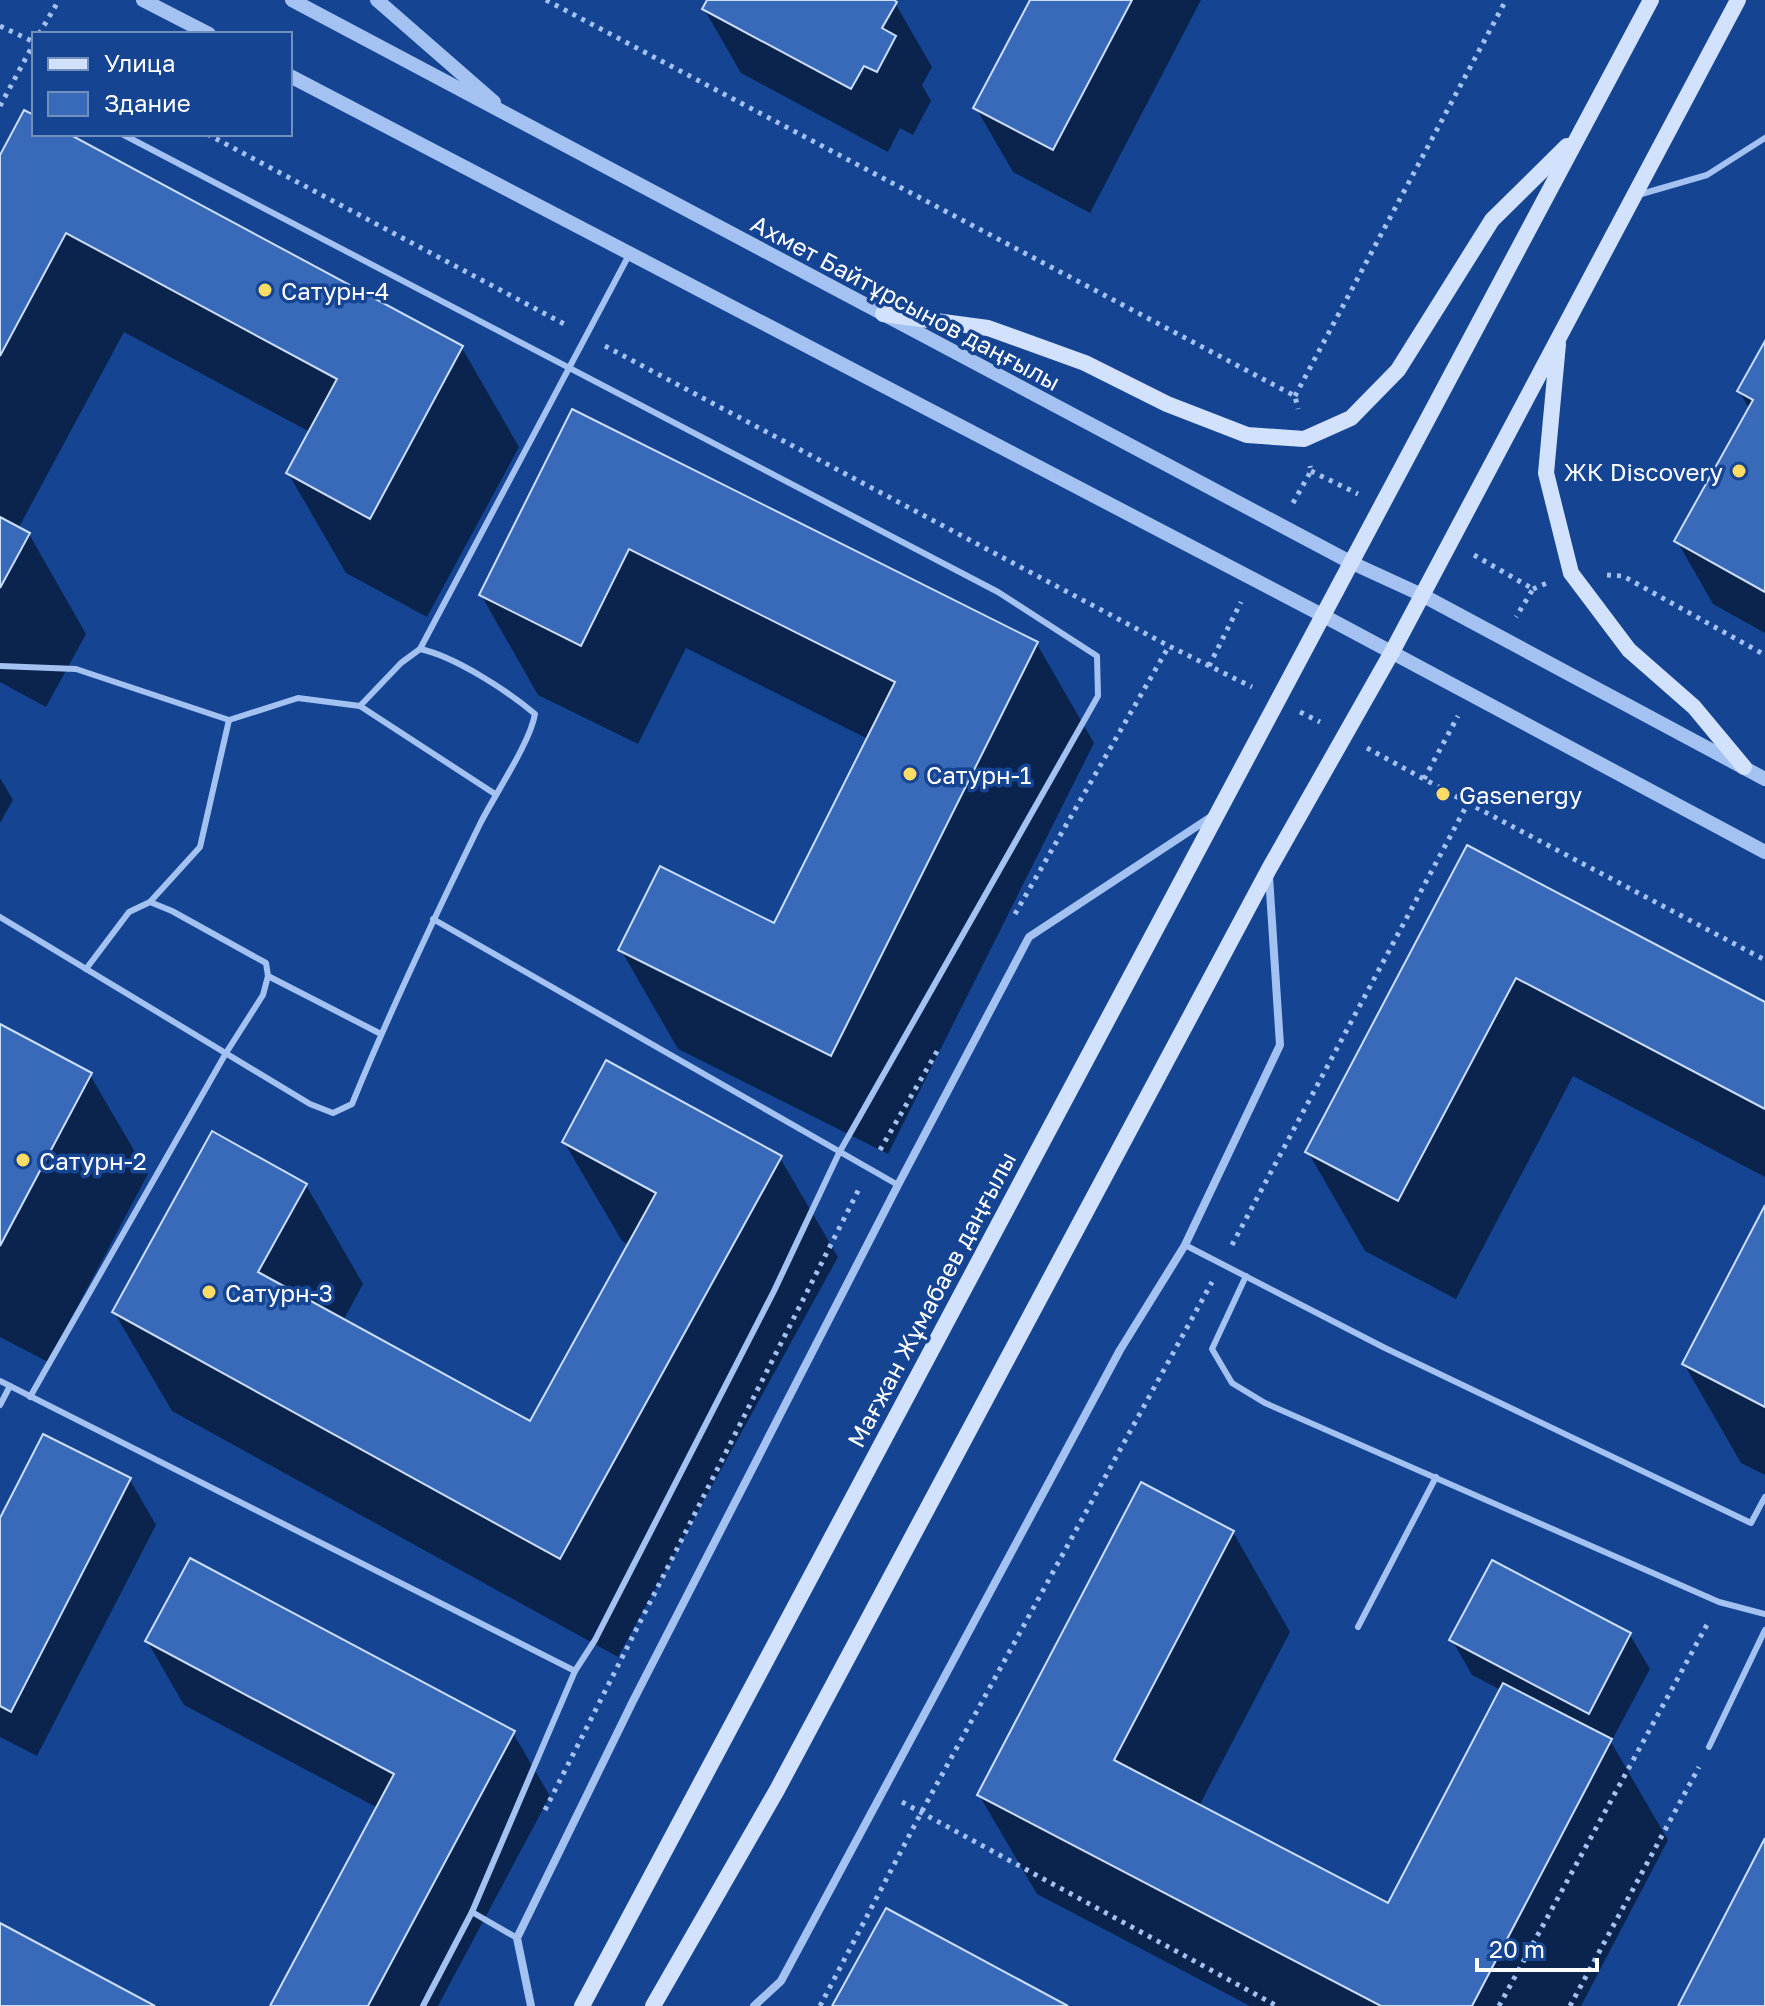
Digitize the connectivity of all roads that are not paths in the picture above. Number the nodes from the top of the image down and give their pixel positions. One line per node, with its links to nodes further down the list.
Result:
1 (143, 0): 6 (street)
2 (292, 0): 8 (street, Ахмет Байтұрсынов даңғылы)
3 (377, 0): 8 (street)
4 (1651, 0): 9 (main road, Мағжан Жұмабаев даңғылы)
5 (1738, 0): 12 (main road)
6 (205, 32)
7 (292, 77): 13 (street)
8 (516, 120): 14 (street, Ахмет Байтұрсынов даңғылы)
9 (1579, 134): 14 (main road); 17 (main road, Мағжан Жұмабаев даңғылы)
10 (126, 136): 16 (lane)
11 (1765, 138): 12 (lane)
12 (1633, 197): 15 (main road)
13 (630, 253): 16 (lane); 19 (street)
14 (883, 314): 17 (street, Ахмет Байтұрсынов даңғылы)
15 (1559, 337): 18 (main road); 25 (main road)
16 (571, 367): 20 (lane); 38 (lane)
17 (1350, 562): 18 (street, Ахмет Байтұрсынов даңғылы); 19 (main road, Мағжан Жұмабаев даңғылы)
18 (1422, 595): 21 (main road); 25 (street, Ахмет Байтұрсынов даңғылы)
19 (1322, 615): 21 (street); 28 (main road, Мағжан Жұмабаев даңғылы)
20 (420, 649): 23 (lane); 27 (lane)
21 (1392, 652): 29 (street); 30 (main road)
22 (0, 666): 24 (lane)
23 (360, 706): 24 (lane); 27 (lane)
24 (229, 720): 31 (lane)
25 (1744, 767): 26 (street, Ахмет Байтұрсынов даңғылы)
26 (1765, 779)
27 (495, 794): 33 (lane)
28 (1218, 812): 39 (street); 57 (main road, Мағжан Жұмабаев даңғылы)
29 (1765, 852)
30 (1269, 869): 40 (street); 58 (main road)
31 (150, 902): 34 (lane); 35 (lane)
32 (0, 917): 34 (lane)
33 (433, 919): 36 (lane); 38 (lane)
34 (86, 969): 37 (lane)
35 (268, 976): 36 (lane); 37 (lane)
36 (381, 1034): 37 (lane)
37 (226, 1053): 44 (lane)
38 (839, 1153): 39 (lane); 51 (lane)
39 (898, 1185): 54 (street)
40 (1185, 1245): 41 (lane); 59 (street)
41 (1246, 1276): 46 (lane); 47 (lane)
42 (0, 1381): 43 (lane)
43 (10, 1386): 44 (lane); 45 (lane)
44 (30, 1397): 51 (lane)
45 (0, 1405)
46 (1436, 1477): 48 (lane); 49 (lane)
47 (1765, 1497)
48 (1765, 1614)
49 (1358, 1627)
50 (1765, 1630): 52 (lane)
51 (575, 1671): 53 (lane)
52 (1709, 1747)
53 (472, 1912): 54 (lane); 55 (lane)
54 (517, 1938): 56 (street)
55 (423, 2006)
56 (531, 2006)
57 (582, 2006)
58 (653, 2006)
59 (754, 2006)

